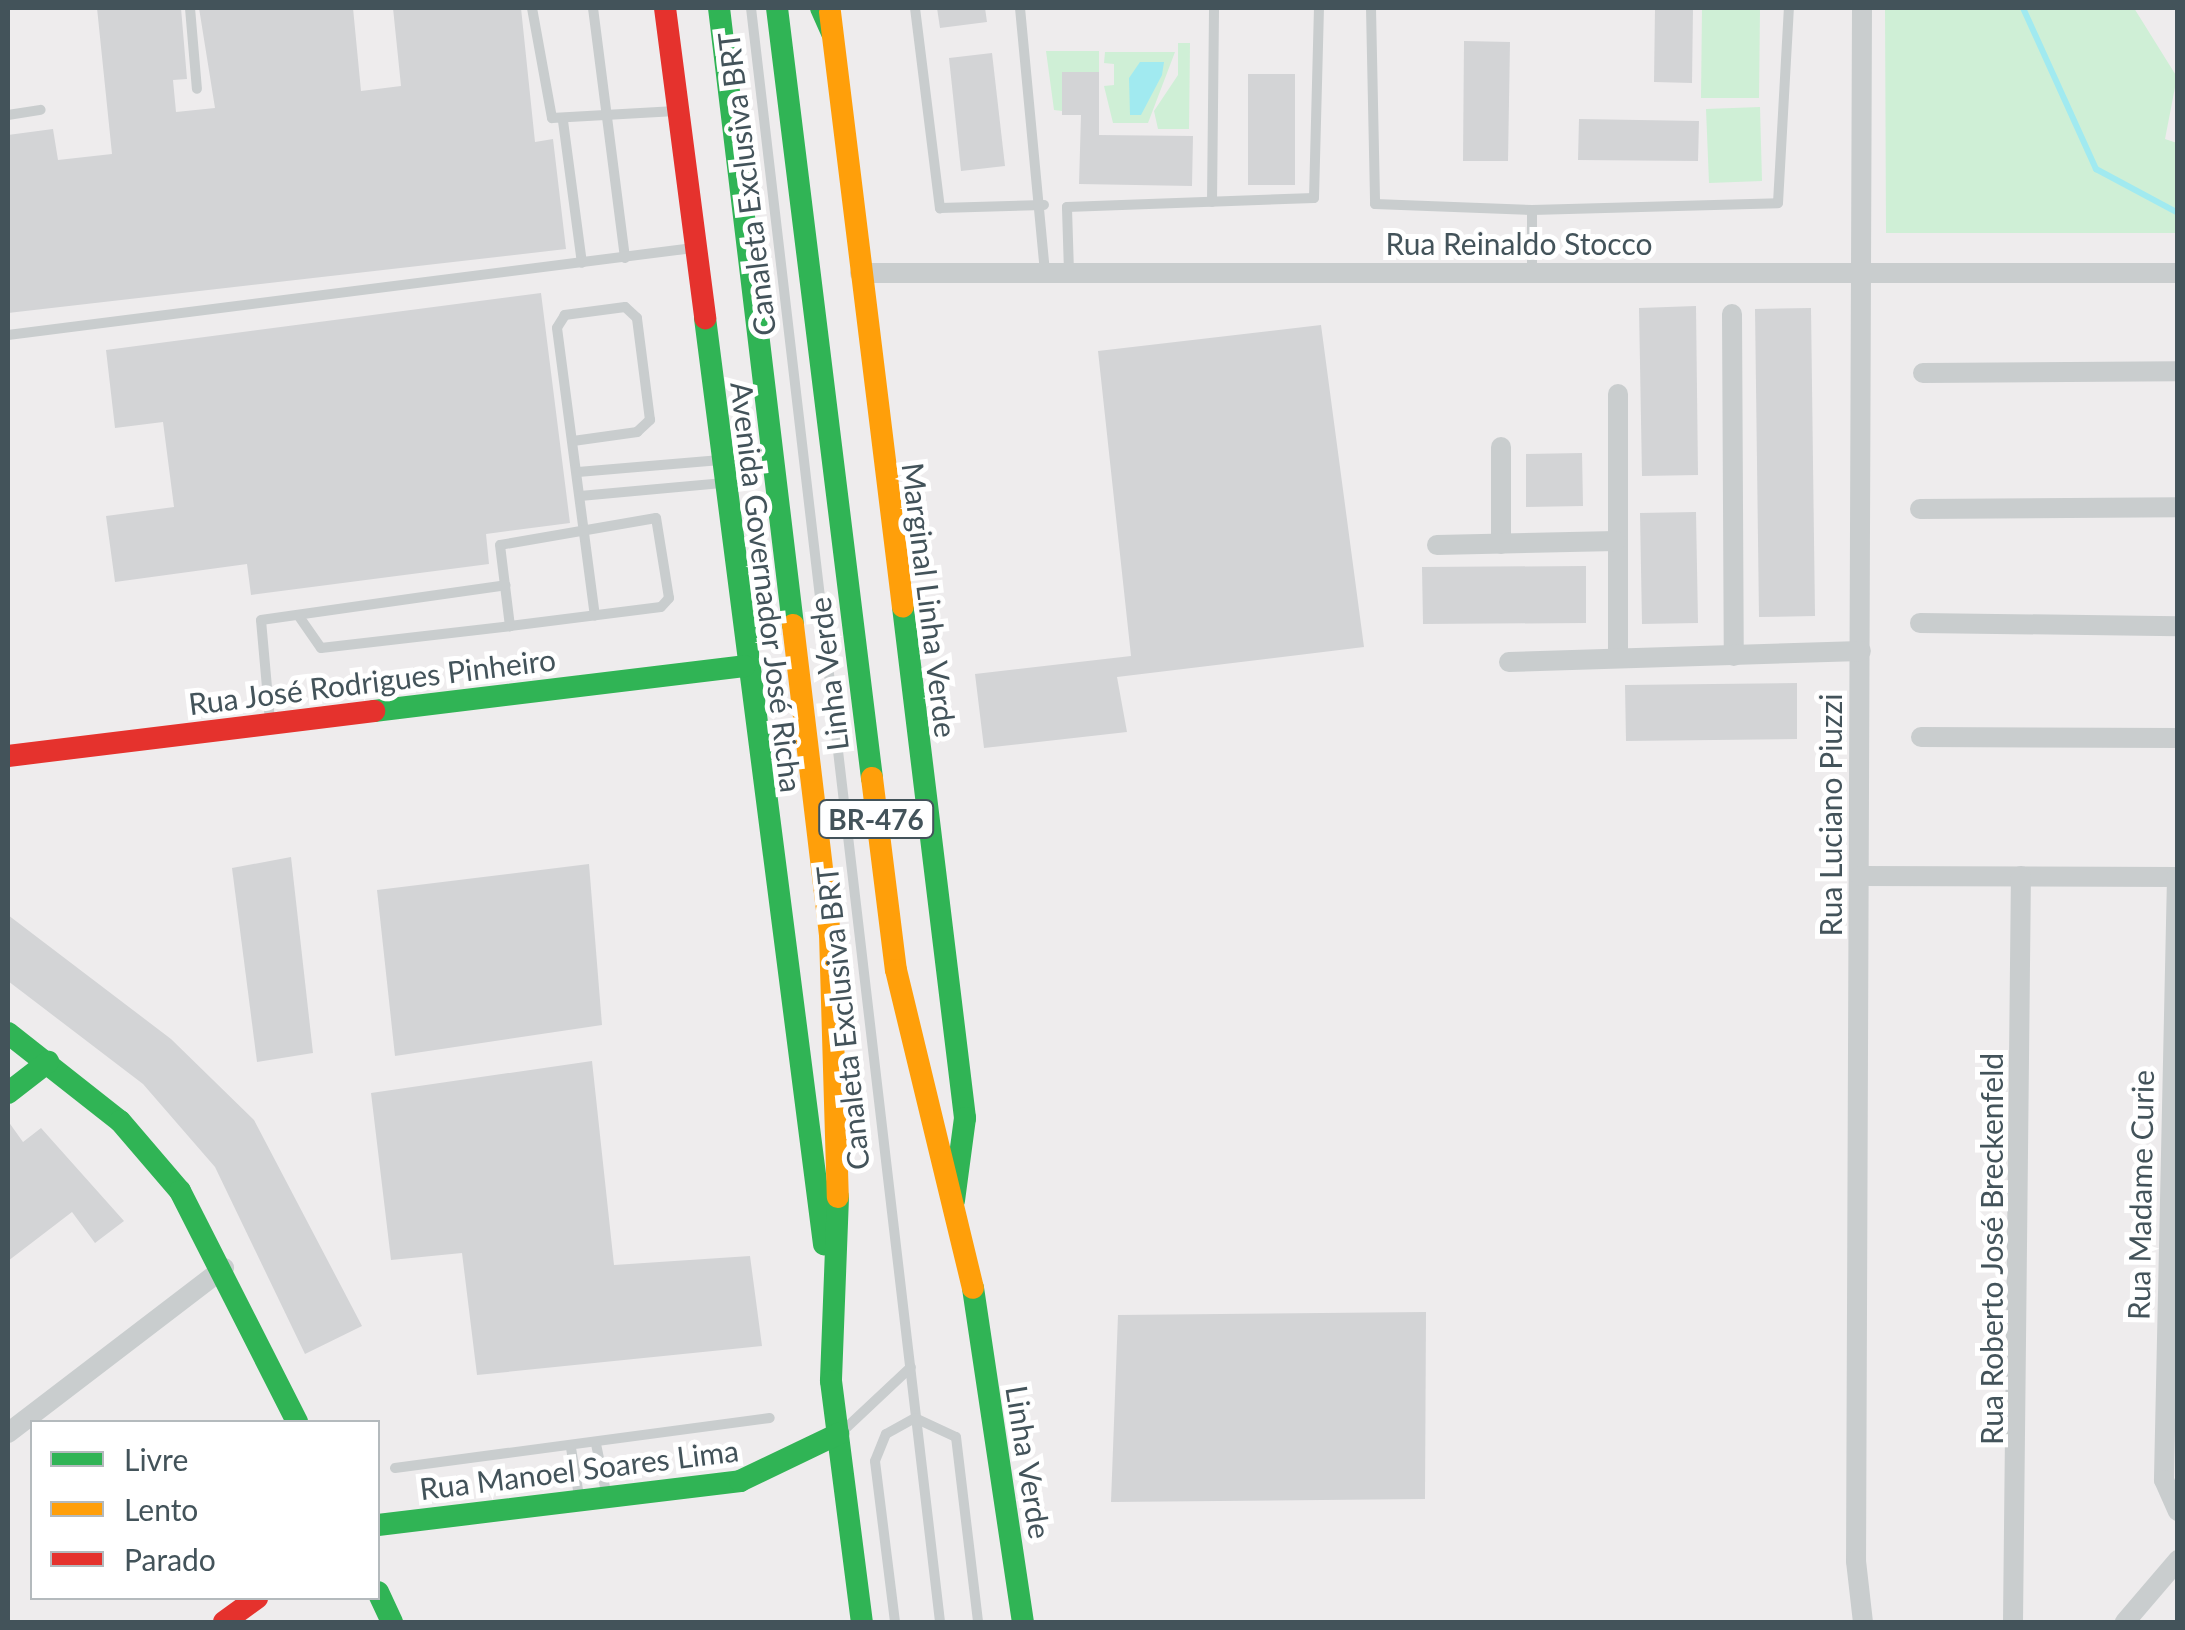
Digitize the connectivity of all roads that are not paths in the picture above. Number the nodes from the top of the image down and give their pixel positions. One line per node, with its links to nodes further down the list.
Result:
1 (190, 8): 18 (lane)
2 (532, 8): 23 (lane)
3 (593, 8): 22 (lane)
4 (665, 8): 20 (main road, Avenida Governador José Richa)
5 (719, 8): 76 (main road, Linha Verde / BR-476)
6 (751, 8): 77 (lane, Canaleta Exclusiva BRT)
7 (778, 8): 74 (main road, Linha Verde / BR-476)
8 (821, 8): 17 (main road)
9 (830, 8): 17 (main road, Marginal Linha Verde)
10 (914, 8): 25 (lane)
11 (1020, 8): 25 (lane)
12 (1214, 8): 24 (lane)
13 (1319, 8): 24 (lane)
14 (1371, 8): 26 (lane)
15 (1789, 8): 26 (lane)
16 (1862, 8): 34 (street, Rua Luciano Piuzzi)
17 (832, 33): 30 (main road, Marginal Linha Verde)
18 (198, 89)
19 (40, 110): 21 (lane)
20 (678, 110): 22 (lane); 27 (main road, Avenida Governador José Richa)
21 (8, 115)
22 (606, 117): 23 (lane); 28 (lane)
23 (564, 121): 29 (lane)
24 (1212, 202): 32 (lane)
25 (1044, 205): 31 (lane)
26 (1532, 210): 33 (lane)
27 (694, 248): 28 (lane); 43 (main road, Avenida Governador José Richa)
28 (625, 258): 29 (lane)
29 (582, 263): 37 (lane)
30 (860, 272): 31 (street, Rua Reinaldo Stocco); 74 (main road, Marginal Linha Verde)
31 (1046, 272): 32 (street, Rua Reinaldo Stocco)
32 (1068, 272): 33 (street, Rua Reinaldo Stocco)
33 (1532, 273): 34 (street, Rua Reinaldo Stocco)
34 (1862, 273): 35 (street, Rua Reinaldo Stocco); 59 (street, Rua Luciano Piuzzi)
35 (2178, 274)
36 (1732, 314): 60 (street)
37 (8, 335)
38 (2178, 371): 39 (street)
39 (1923, 373)
40 (1618, 394): 50 (street)
41 (573, 441): 41 (lane); 44 (lane)
42 (1501, 446): 51 (street)
43 (720, 460): 44 (lane); 45 (main road, Avenida Governador José Richa)
44 (578, 472): 46 (lane)
45 (724, 484): 46 (lane); 63 (main road, Avenida Governador José Richa)
46 (580, 496): 49 (lane)
47 (2178, 506): 48 (street)
48 (1920, 510)
49 (584, 530): 53 (lane); 55 (lane); 55 (lane)
50 (1616, 541): 51 (street); 61 (street)
51 (1501, 544): 52 (street)
52 (1438, 545)
53 (506, 586): 54 (lane); 57 (lane)
54 (298, 614): 57 (lane); 64 (lane)
55 (595, 615): 57 (lane)
56 (1920, 623): 58 (street)
57 (510, 626)
58 (2178, 626)
59 (1861, 651): 60 (street); 68 (street, Rua Luciano Piuzzi)
60 (1734, 656): 61 (street)
61 (1618, 658): 62 (street)
62 (1509, 662)
63 (744, 666): 64 (main road, Rua José Rodrigues Pinheiro); 76 (main road, Avenida Governador José Richa)
64 (270, 724): 67 (main road, Rua José Rodrigues Pinheiro)
65 (1921, 737): 66 (street)
66 (2178, 738)
67 (8, 756)
68 (1860, 876): 69 (street); 100 (street, Rua Luciano Piuzzi)
69 (2021, 876): 70 (street); 101 (street, Rua Roberto José Breckenfeld)
70 (2177, 876): 88 (street, Rua Madame Curie)
71 (8, 1033): 72 (main road)
72 (48, 1062): 73 (main road); 75 (main road)
73 (16, 1086)
74 (954, 1200): 99 (main road, Linha Verde / BR-476)
75 (224, 1268): 80 (main road); 81 (street)
76 (830, 1292): 82 (main road, Linha Verde / BR-476)
77 (911, 1367): 79 (lane, Canaleta Exclusiva BRT); 82 (lane)
78 (770, 1418): 83 (lane)
79 (914, 1418): 96 (lane); 97 (lane, Canaleta Exclusiva BRT); 98 (lane)
80 (296, 1420)
81 (8, 1433)
82 (838, 1434): 86 (main road, Rua Manoel Soares Lima); 95 (main road, Linha Verde / BR-476)
83 (596, 1444): 84 (lane); 86 (lane)
84 (571, 1448): 85 (lane); 87 (lane)
85 (395, 1468)
86 (607, 1498): 87 (main road, Rua Manoel Soares Lima)
87 (580, 1501): 89 (main road, Rua Manoel Soares Lima)
88 (2178, 1511)
89 (380, 1525)
90 (2178, 1560): 102 (street)
91 (380, 1596): 94 (main road)
92 (254, 1600): 93 (main road)
93 (224, 1622)
94 (392, 1622)
95 (862, 1622)
96 (896, 1622)
97 (940, 1622)
98 (978, 1622)
99 (1023, 1622)
100 (1863, 1622)
101 (2012, 1622)
102 (2125, 1622)

